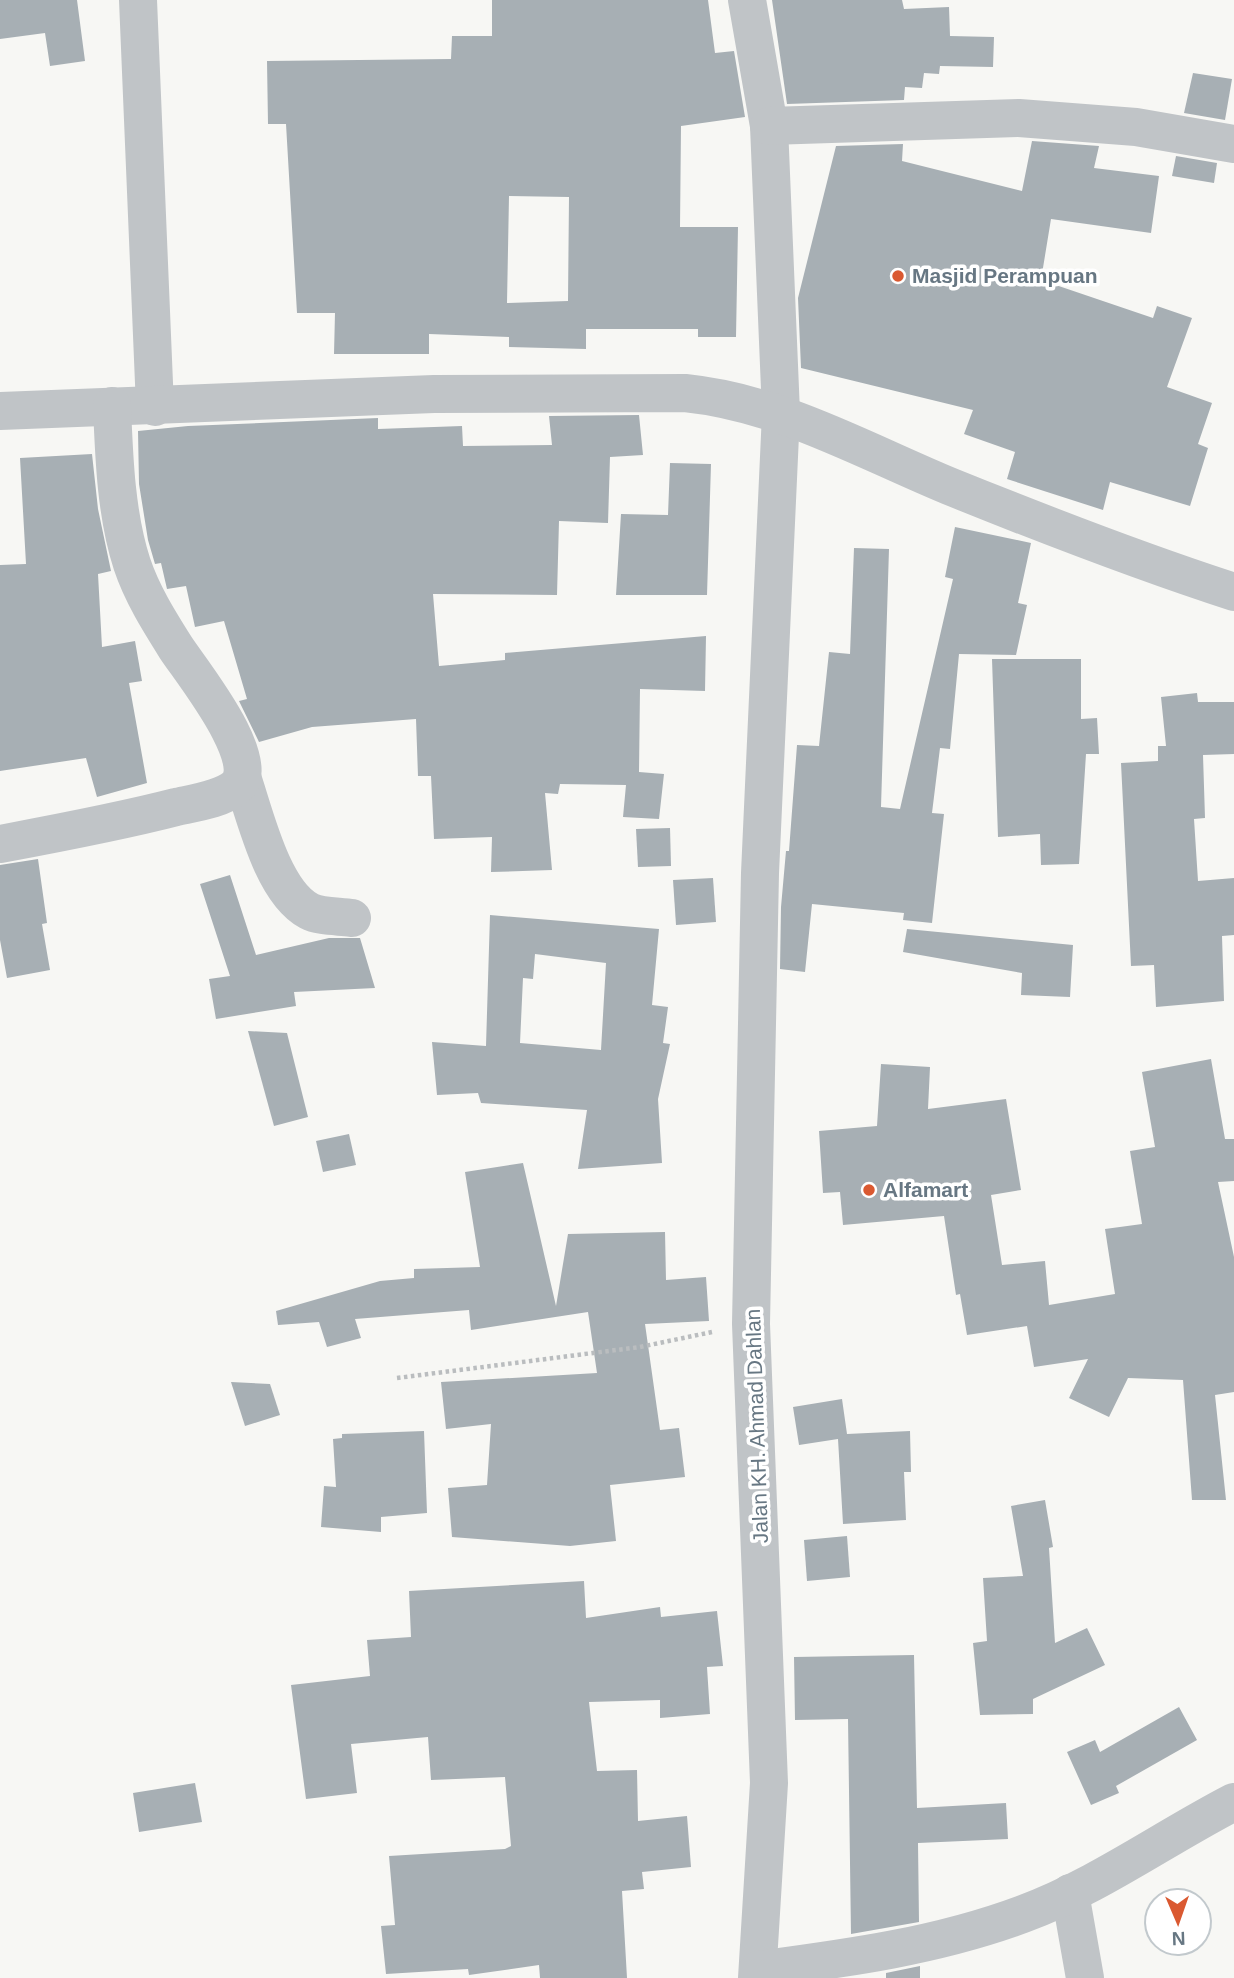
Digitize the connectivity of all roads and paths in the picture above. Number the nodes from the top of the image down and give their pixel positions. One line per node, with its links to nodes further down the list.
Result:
1 (138, 0): 6 (street)
2 (747, 0): 3 (street, Jalan KH. Ahmad Dahlan)
3 (769, 126): 4 (street); 8 (street, Jalan KH. Ahmad Dahlan)
4 (1234, 144)
5 (112, 406): 6 (street); 7 (street); 10 (street)
6 (155, 407): 8 (street)
7 (0, 411)
8 (781, 414): 9 (street); 13 (street, Jalan KH. Ahmad Dahlan)
9 (1234, 592)
10 (242, 777): 11 (street); 12 (street)
11 (0, 844)
12 (352, 918)
13 (751, 1324): 14 (path); 17 (street, Jalan KH. Ahmad Dahlan)
14 (397, 1378)
15 (1234, 1802): 16 (street)
16 (1070, 1893): 17 (street); 18 (street)
17 (757, 1974)
18 (1085, 1978)

